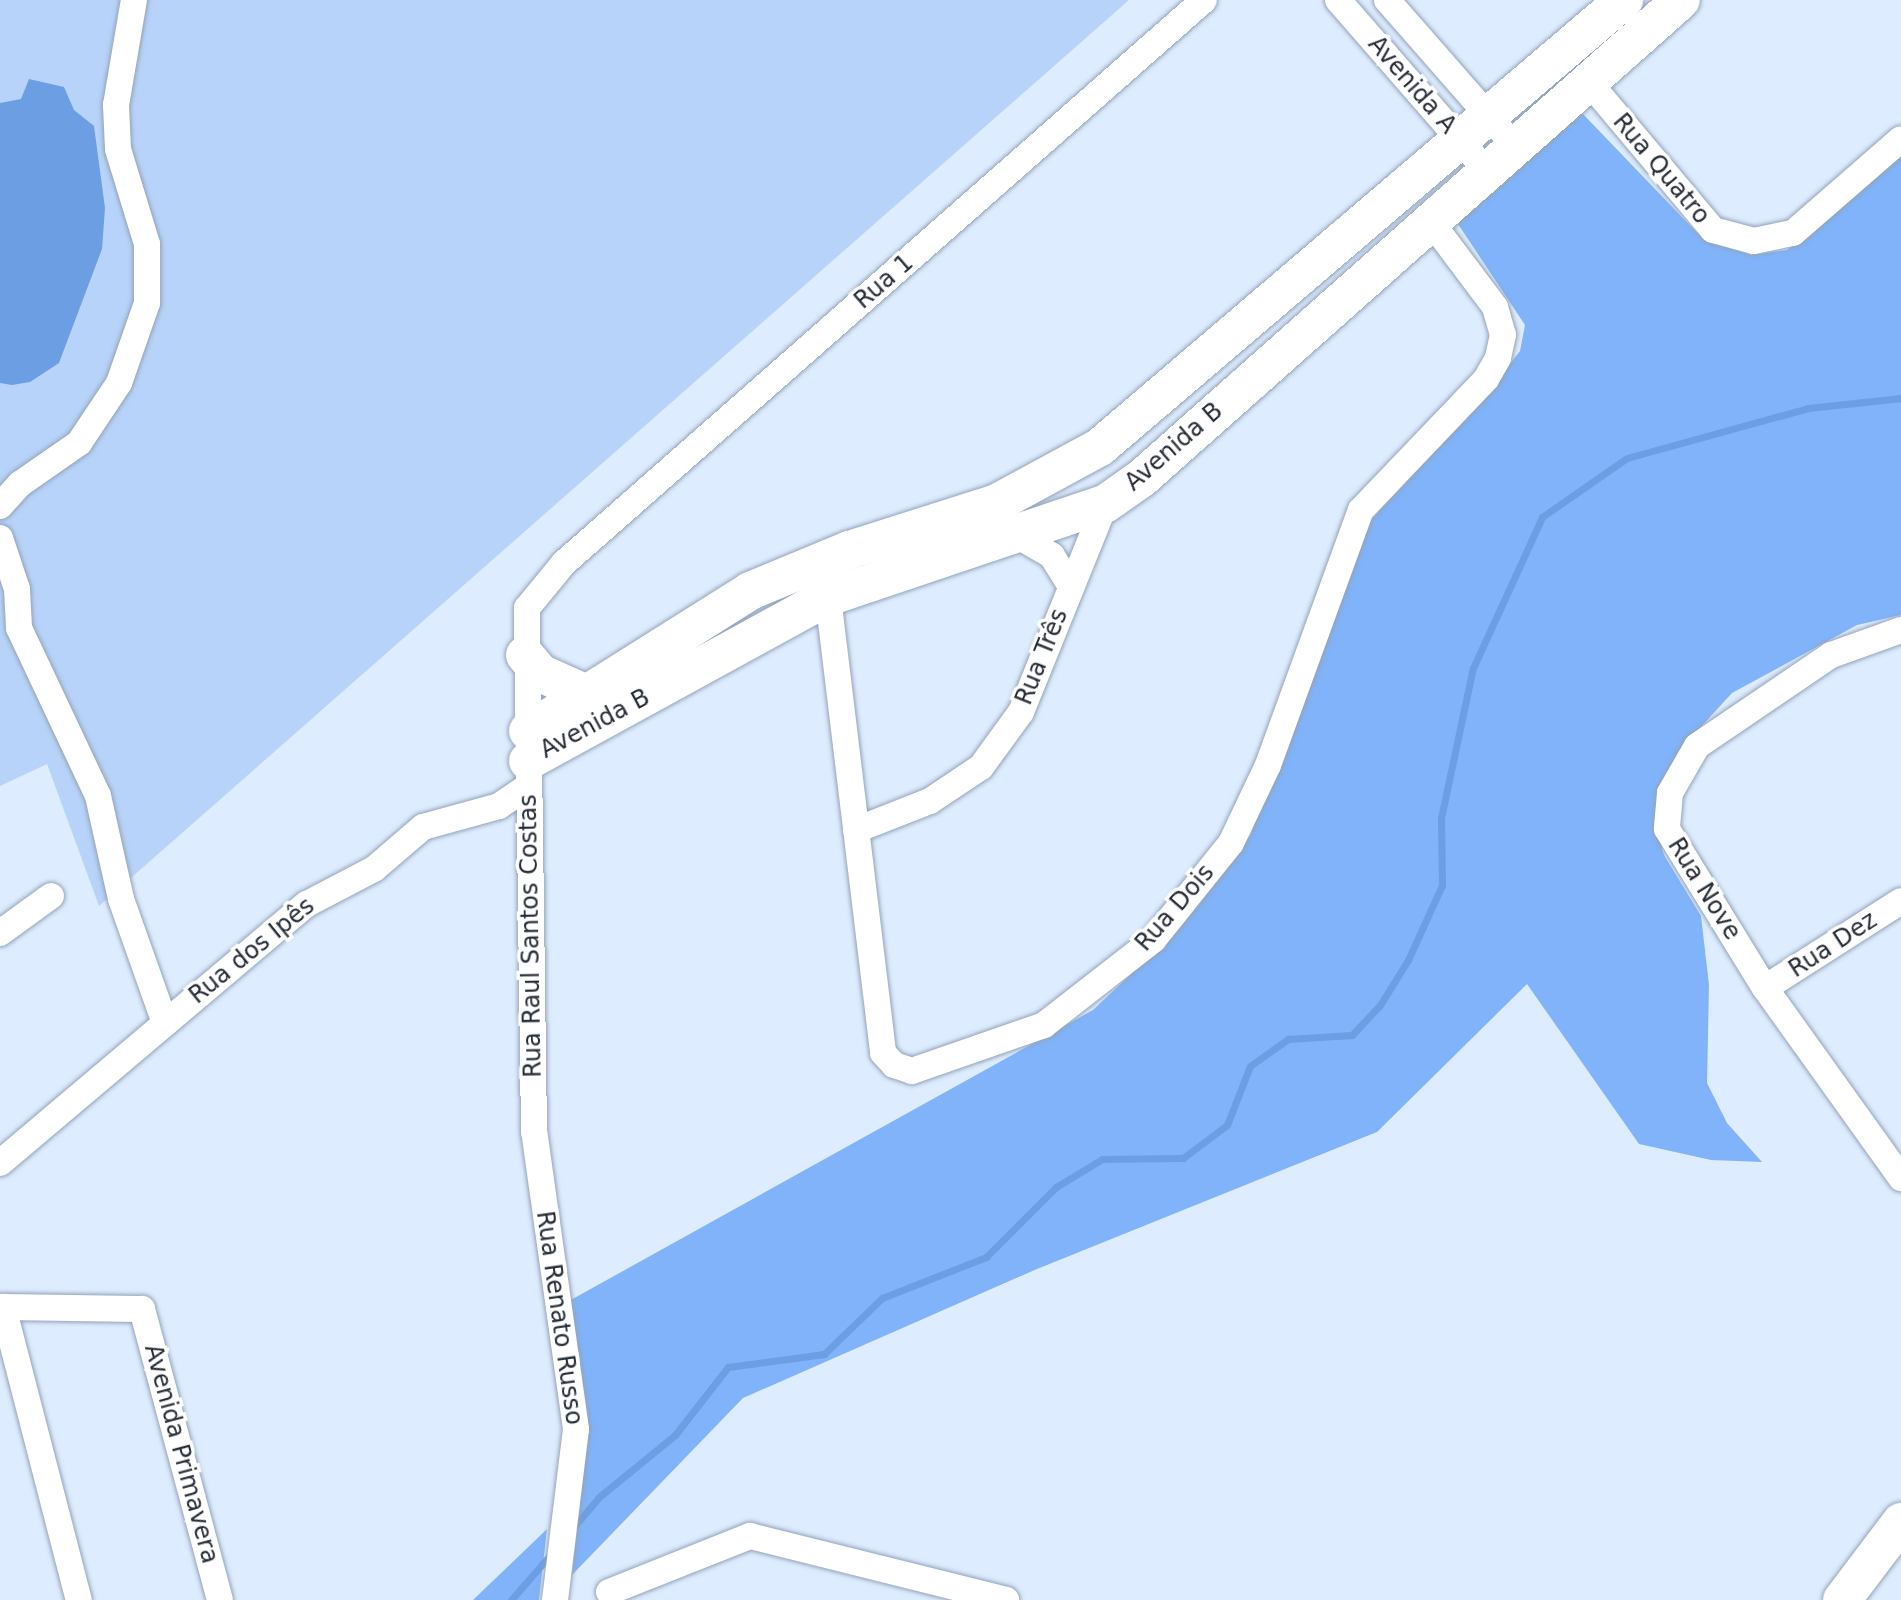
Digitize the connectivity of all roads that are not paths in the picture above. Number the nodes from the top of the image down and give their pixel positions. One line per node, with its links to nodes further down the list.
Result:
1 (134, 0): 12 (street)
2 (1204, 0): 15 (street, Rua 1)
3 (1338, 0): 9 (street, Avenida A)
4 (1387, 0): 9 (street, Avenida A)
5 (1624, 0): 9 (street, Avenida B)
6 (1681, 0): 7 (street, Avenida B)
7 (1588, 81): 8 (street, Rua Quatro); 9 (street, Avenida B)
8 (1901, 139)
9 (1488, 144): 10 (street, Avenida B); 20 (street, Avenida B)
10 (1429, 219): 11 (street, Avenida B); 22 (street, Rua Dois)
11 (1105, 504): 13 (street, Avenida B); 16 (street, Rua Três)
12 (0, 506)
13 (1018, 536): 16 (street, Rua Três); 17 (street, Avenida B)
14 (0, 538): 27 (street)
15 (564, 563): 19 (street, Rua Raul Santos Costas)
16 (1071, 587): 22 (street, Rua Três)
17 (828, 597): 21 (street, Avenida B); 22 (street, Rua Dois)
18 (1901, 630): 26 (street, Rua Nove)
19 (525, 655): 20 (street); 21 (street, Rua Raul Santos Costas)
20 (587, 694): 21 (street, Avenida B)
21 (529, 759): 27 (street, Rua dos Ipês); 28 (street, Rua Raul Santos Costas)
22 (856, 830)
23 (51, 896): 25 (street)
24 (1901, 901): 26 (street, Rua Dez)
25 (0, 933)
26 (1765, 988): 30 (street, Rua Nove)
27 (165, 1023): 29 (street, Rua dos Ipês)
28 (534, 1132): 36 (street, Rua Renato Russo)
29 (0, 1163)
30 (1901, 1178)
31 (2, 1307): 34 (street); 35 (street, Avenida Primavera)
32 (1898, 1530): 38 (street)
33 (609, 1592): 37 (street)
34 (79, 1600)
35 (220, 1600)
36 (555, 1600)
37 (1006, 1600)
38 (1842, 1600)

